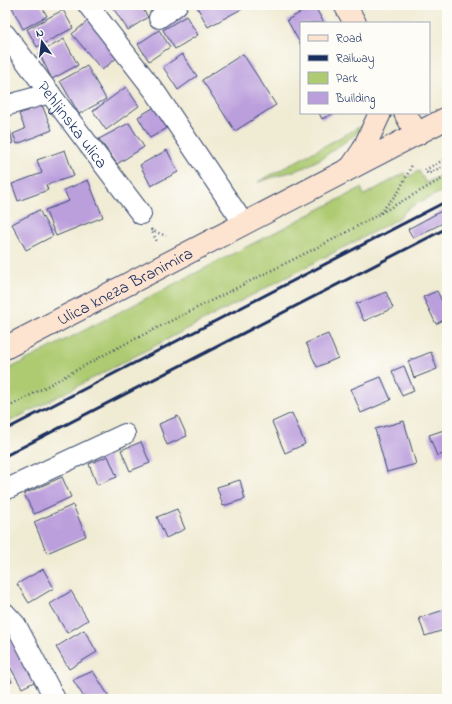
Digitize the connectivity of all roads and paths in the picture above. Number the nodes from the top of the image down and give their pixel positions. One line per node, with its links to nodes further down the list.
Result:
1 (88, 5): 20 (street)
2 (177, 5): 4 (street)
3 (345, 5): 5 (main road)
4 (159, 18)
5 (354, 22)
6 (5, 34): 7 (street, Pehljinska ulica)
7 (50, 93): 8 (street); 19 (street, Pehljinska ulica)
8 (5, 106)
9 (380, 114): 16 (main road)
10 (406, 114): 12 (main road)
11 (447, 118): 12 (main road, Ulica kneza Branimira)
12 (417, 134): 16 (main road, Ulica kneza Branimira)
13 (447, 158): 14 (path)
14 (447, 164)
15 (412, 166): 18 (path)
16 (350, 169): 20 (main road, Ulica kneza Branimira)
17 (447, 176): 18 (path)
18 (379, 215): 23 (path)
19 (146, 222): 21 (path)
20 (244, 224): 22 (main road, Ulica kneza Branimira)
21 (166, 236)
22 (5, 348)
23 (5, 409)
24 (125, 434): 25 (street)
25 (5, 490)
26 (5, 613): 27 (street)
27 (55, 699)

